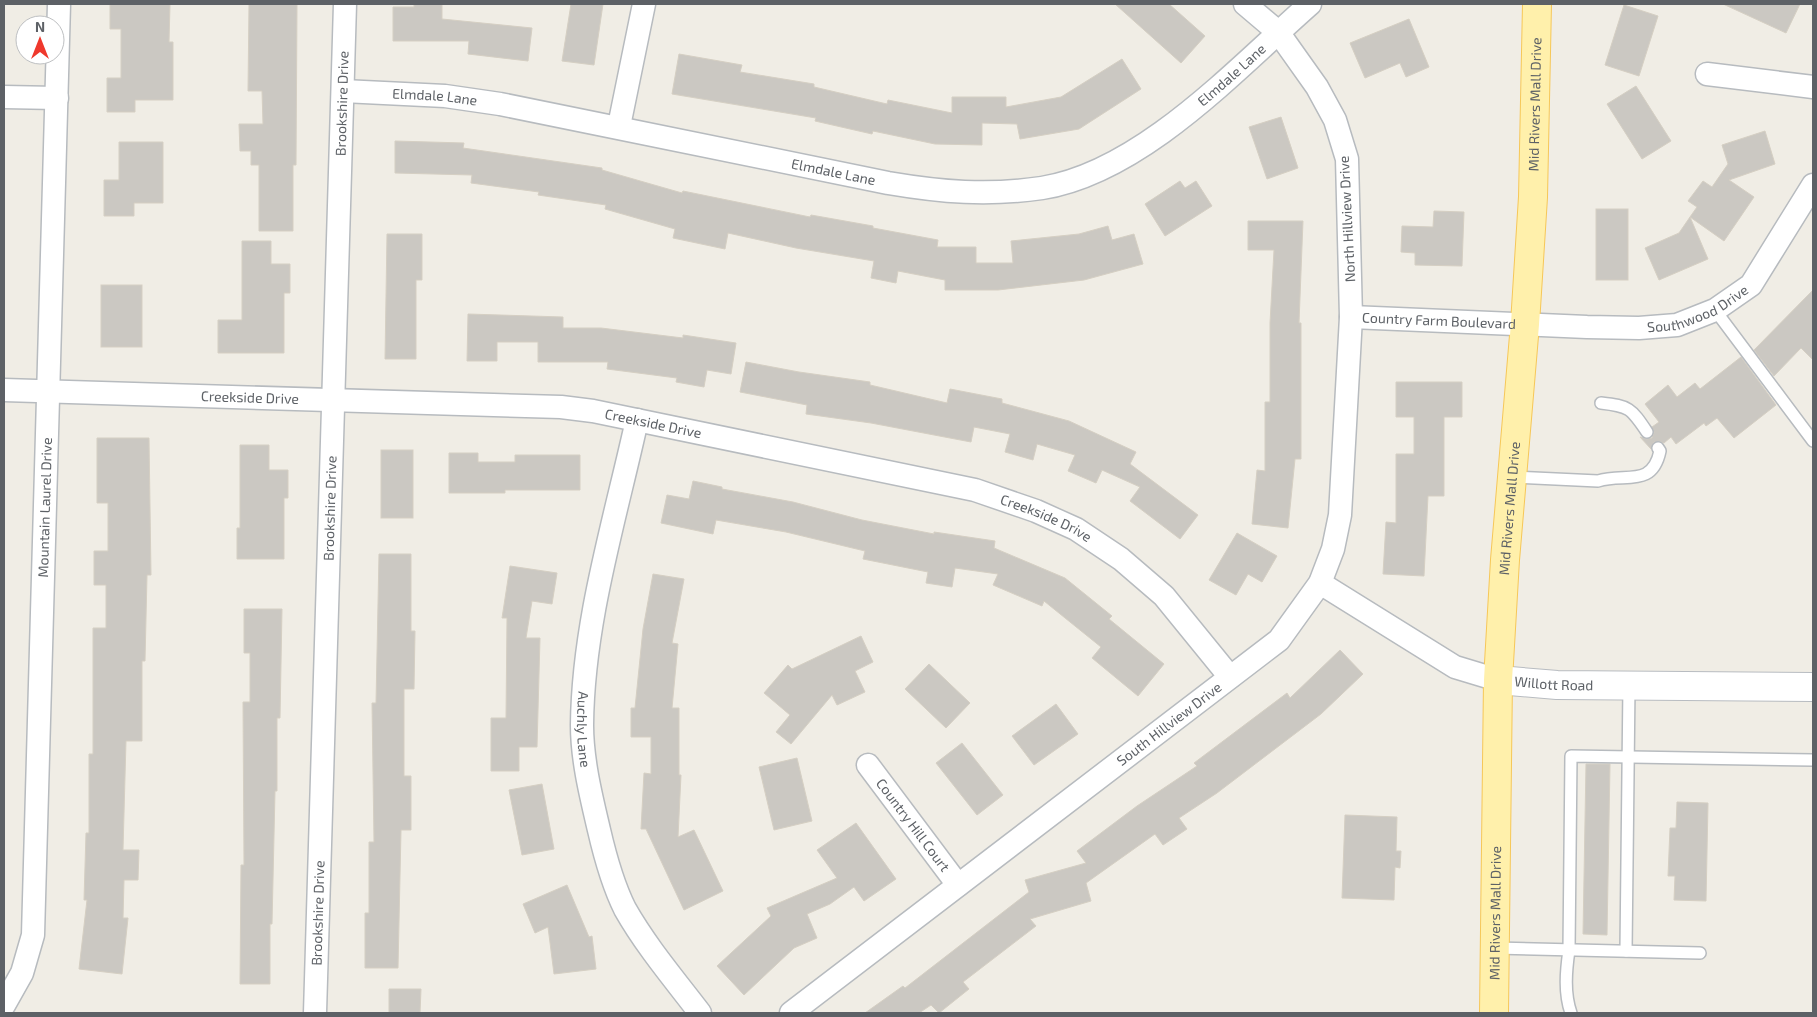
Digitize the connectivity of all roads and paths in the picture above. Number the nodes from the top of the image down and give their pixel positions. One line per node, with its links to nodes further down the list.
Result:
1 (59, 4): 12 (street, Mountain Laurel Drive)
2 (345, 4): 10 (street, Brookshire Drive)
3 (644, 4): 13 (street)
4 (1245, 4): 7 (street, North Hillview Drive)
5 (1310, 4): 7 (street, Elmdale Lane)
6 (1537, 4): 17 (main road, Mid Rivers Mall Drive)
7 (1278, 32): 13 (street, Elmdale Lane); 16 (street, North Hillview Drive)
8 (1707, 74): 9 (street)
9 (1813, 87)
10 (343, 91): 13 (street, Elmdale Lane); 20 (street, Brookshire Drive)
11 (4, 97): 12 (street)
12 (57, 98): 19 (street, Mountain Laurel Drive)
13 (619, 126)
14 (1813, 185): 15 (street, Southwood Drive)
15 (1715, 310): 17 (street, Southwood Drive); 24 (lane)
16 (1351, 317): 17 (street, Country Farm Boulevard); 27 (street, South Hillview Drive)
17 (1525, 324): 26 (main road, Mid Rivers Mall Drive)
18 (4, 390): 19 (street, Creekside Drive)
19 (48, 392): 20 (street, Creekside Drive); 40 (street, Mountain Laurel Drive)
20 (332, 400): 22 (street, Creekside Drive); 41 (street, Brookshire Drive)
21 (1601, 403): 23 (lane)
22 (637, 420): 28 (street, Creekside Drive); 42 (street, Auchly Lane)
23 (1647, 432)
24 (1813, 441)
25 (1658, 448): 26 (lane)
26 (1512, 476): 29 (main road, Mid Rivers Mall Drive)
27 (1320, 583): 28 (street, South Hillview Drive); 29 (street, Willott Road)
28 (1230, 676): 35 (street, South Hillview Drive)
29 (1498, 680): 30 (main road, Willott Road); 36 (main road, Mid Rivers Mall Drive)
30 (1629, 686): 31 (main road, Willott Road); 32 (lane)
31 (1813, 687)
32 (1628, 756): 33 (lane); 37 (lane); 38 (lane)
33 (1813, 760)
34 (868, 765): 35 (street, Country Hill Court)
35 (958, 885): 43 (street, South Hillview Drive)
36 (1495, 948): 37 (lane); 44 (main road, Mid Rivers Mall Drive)
37 (1569, 950): 38 (lane); 45 (lane)
38 (1626, 951): 39 (lane)
39 (1700, 953)
40 (4, 1004)
41 (315, 1013)
42 (700, 1013)
43 (791, 1013)
44 (1494, 1013)
45 (1572, 1013)

